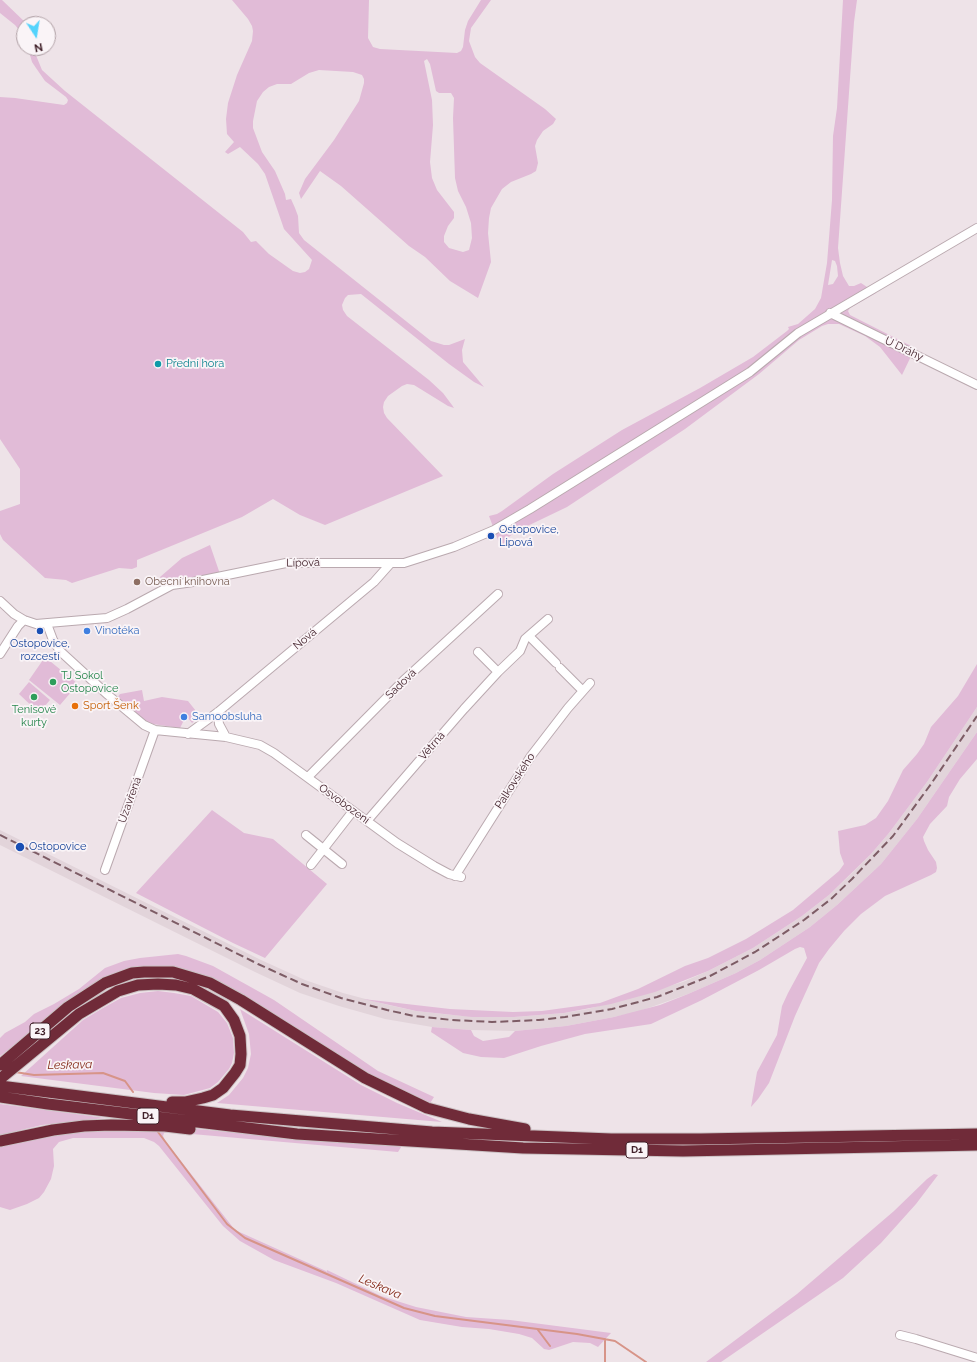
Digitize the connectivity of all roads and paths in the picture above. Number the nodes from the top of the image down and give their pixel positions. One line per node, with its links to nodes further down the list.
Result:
1 (977, 228): 2 (street, Lípová)
2 (830, 313): 3 (street, U Dráhy); 4 (street, Lípová)
3 (977, 385)
4 (390, 564): 9 (street, Lípová); 16 (street, Nová)
5 (498, 594): 20 (street, Sadová)
6 (0, 601): 8 (street)
7 (548, 619): 10 (street, Větrná)
8 (24, 620): 9 (street, Lípová); 12 (street)
9 (47, 624): 17 (street, Osvobození)
10 (529, 636): 13 (street, Větrná); 15 (street)
11 (478, 652): 13 (street)
12 (0, 654)
13 (498, 672): 22 (street, Větrná)
14 (590, 684): 15 (street, Palkovského)
15 (583, 691): 28 (street, Palkovského)
16 (216, 714): 18 (street, Nová); 19 (street)
17 (154, 730): 18 (street, Osvobození); 27 (street, Uzavřená)
18 (188, 734): 19 (street, Osvobození)
19 (223, 735): 20 (street, Osvobození)
20 (308, 778): 21 (street, Osvobození)
21 (353, 811): 22 (street, Osvobození); 24 (street)
22 (367, 821): 28 (street, Osvobození)
23 (306, 835): 24 (street)
24 (324, 849): 25 (street); 26 (street)
25 (342, 864)
26 (311, 865)
27 (105, 870)
28 (458, 876)
29 (0, 1065): 36 (highway, 23)
30 (0, 1079): 33 (highway, 23)
31 (0, 1086): 33 (highway, D1)
32 (0, 1097): 34 (highway, D1)
33 (129, 1103): 36 (highway, D1)
34 (297, 1134): 37 (highway); 38 (highway, D1)
35 (977, 1134): 36 (highway, D1)
36 (611, 1139)
37 (0, 1141)
38 (977, 1145)
39 (900, 1335): 40 (street)
40 (977, 1358)

